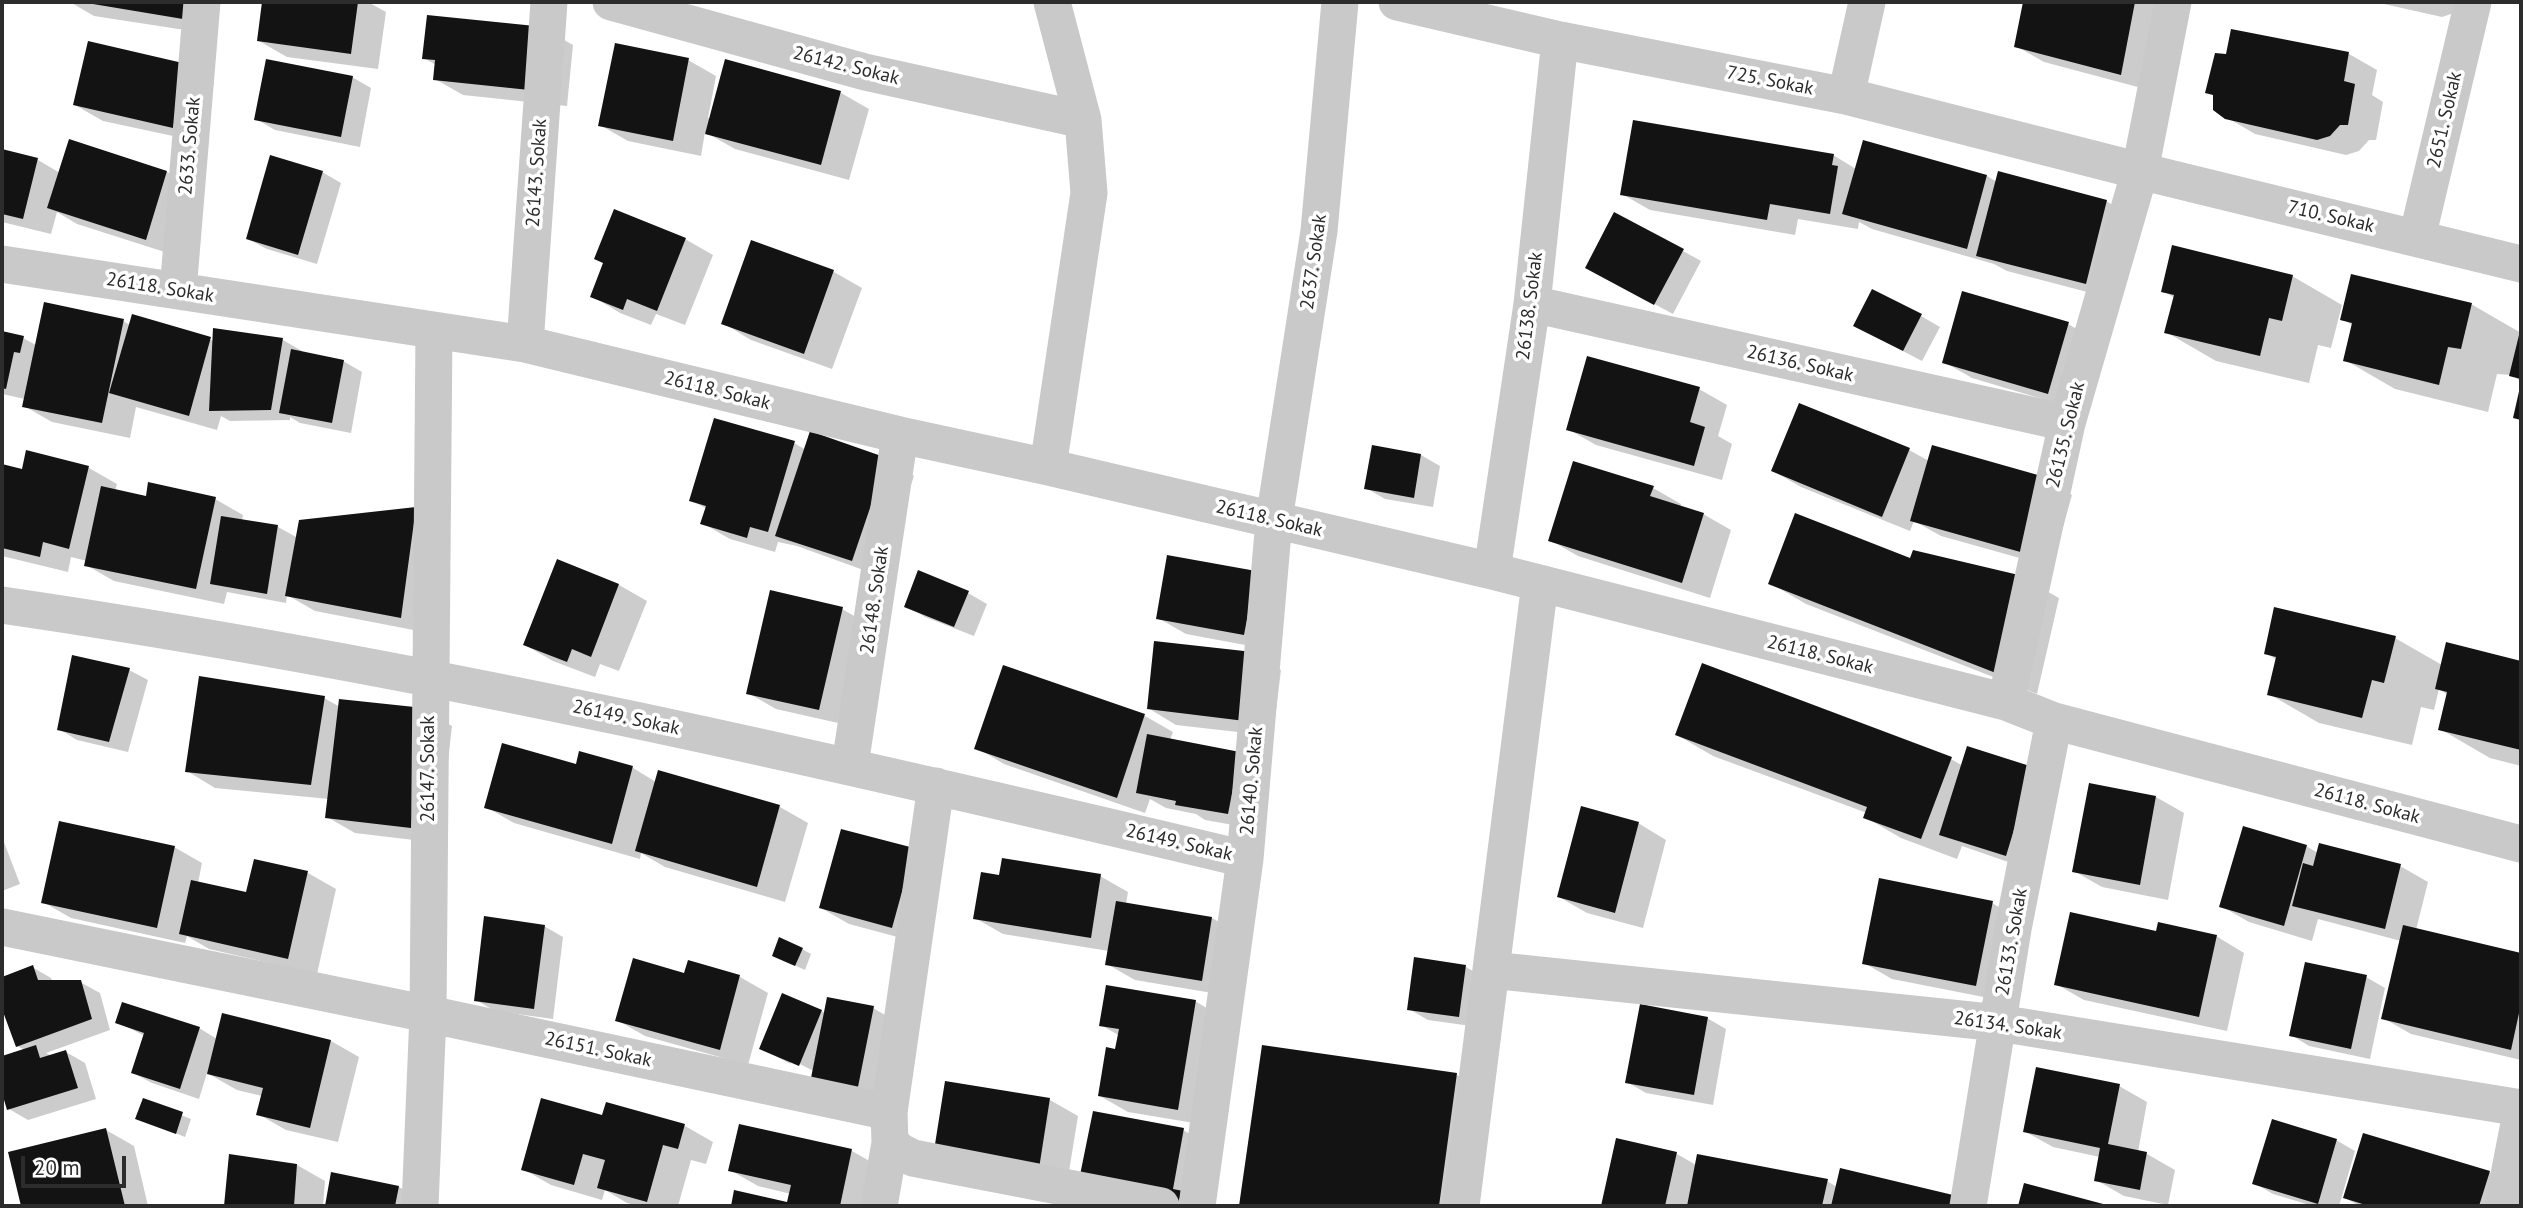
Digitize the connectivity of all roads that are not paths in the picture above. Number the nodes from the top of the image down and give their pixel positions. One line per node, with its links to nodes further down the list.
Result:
1 (202, 2): 17 (street, 2633. Sokak)
2 (549, 2): 20 (street, 26143. Sokak)
3 (611, 2): 12 (street, 26142. Sokak)
4 (1052, 2): 12 (street)
5 (1340, 2): 24 (street, 2637. Sokak)
6 (1397, 2): 10 (street, 725. Sokak)
7 (1867, 2): 11 (street)
8 (2174, 2): 13 (street, 26135. Sokak)
9 (2473, 2): 14 (street, 2651. Sokak)
10 (1560, 40): 11 (street, 725. Sokak); 18 (street, 26138. Sokak)
11 (1846, 96): 13 (street, 725. Sokak)
12 (1083, 120): 23 (street)
13 (2140, 171): 14 (street, 710. Sokak); 21 (street, 26135. Sokak)
14 (2417, 237): 16 (street, 710. Sokak)
15 (2, 264): 17 (street, 26118. Sokak)
16 (2521, 264)
17 (177, 291): 19 (street, 26118. Sokak)
18 (1532, 304): 21 (street, 26136. Sokak); 25 (street, 26138. Sokak)
19 (434, 331): 20 (street, 26118. Sokak); 28 (street, 26147. Sokak)
20 (525, 344): 22 (street, 26118. Sokak)
21 (2067, 423): 29 (street, 26135. Sokak)
22 (900, 435): 23 (street, 26118. Sokak); 31 (street, 26148. Sokak)
23 (1048, 467): 24 (street, 26118. Sokak)
24 (1273, 520): 25 (street, 26118. Sokak); 34 (street, 26140. Sokak)
25 (1492, 571): 26 (street, 26118. Sokak)
26 (1540, 583): 29 (street, 26118. Sokak); 36 (street)
27 (2, 606): 28 (street, 26149. Sokak)
28 (429, 677): 31 (street, 26149. Sokak); 37 (street, 26147. Sokak)
29 (2006, 702): 30 (street, 26118. Sokak)
30 (2054, 721): 33 (street, 26118. Sokak); 38 (street, 26133. Sokak)
31 (850, 765): 32 (street, 26149. Sokak)
32 (936, 786): 34 (street, 26149. Sokak); 40 (street)
33 (2521, 844)
34 (1245, 859): 44 (street, 26140. Sokak)
35 (2, 927): 37 (street, 26151. Sokak)
36 (1491, 970): 38 (street, 26134. Sokak); 45 (street)
37 (428, 1014): 40 (street, 26151. Sokak); 41 (street, 26147. Sokak)
38 (1999, 1023): 39 (street, 26134. Sokak); 46 (street, 26133. Sokak)
39 (2521, 1110): 47 (street)
40 (890, 1128): 42 (street); 43 (street, 26151. Sokak)
41 (420, 1206)
42 (878, 1206)
43 (1161, 1206)
44 (1197, 1206)
45 (1461, 1206)
46 (1968, 1206)
47 (2502, 1206)

